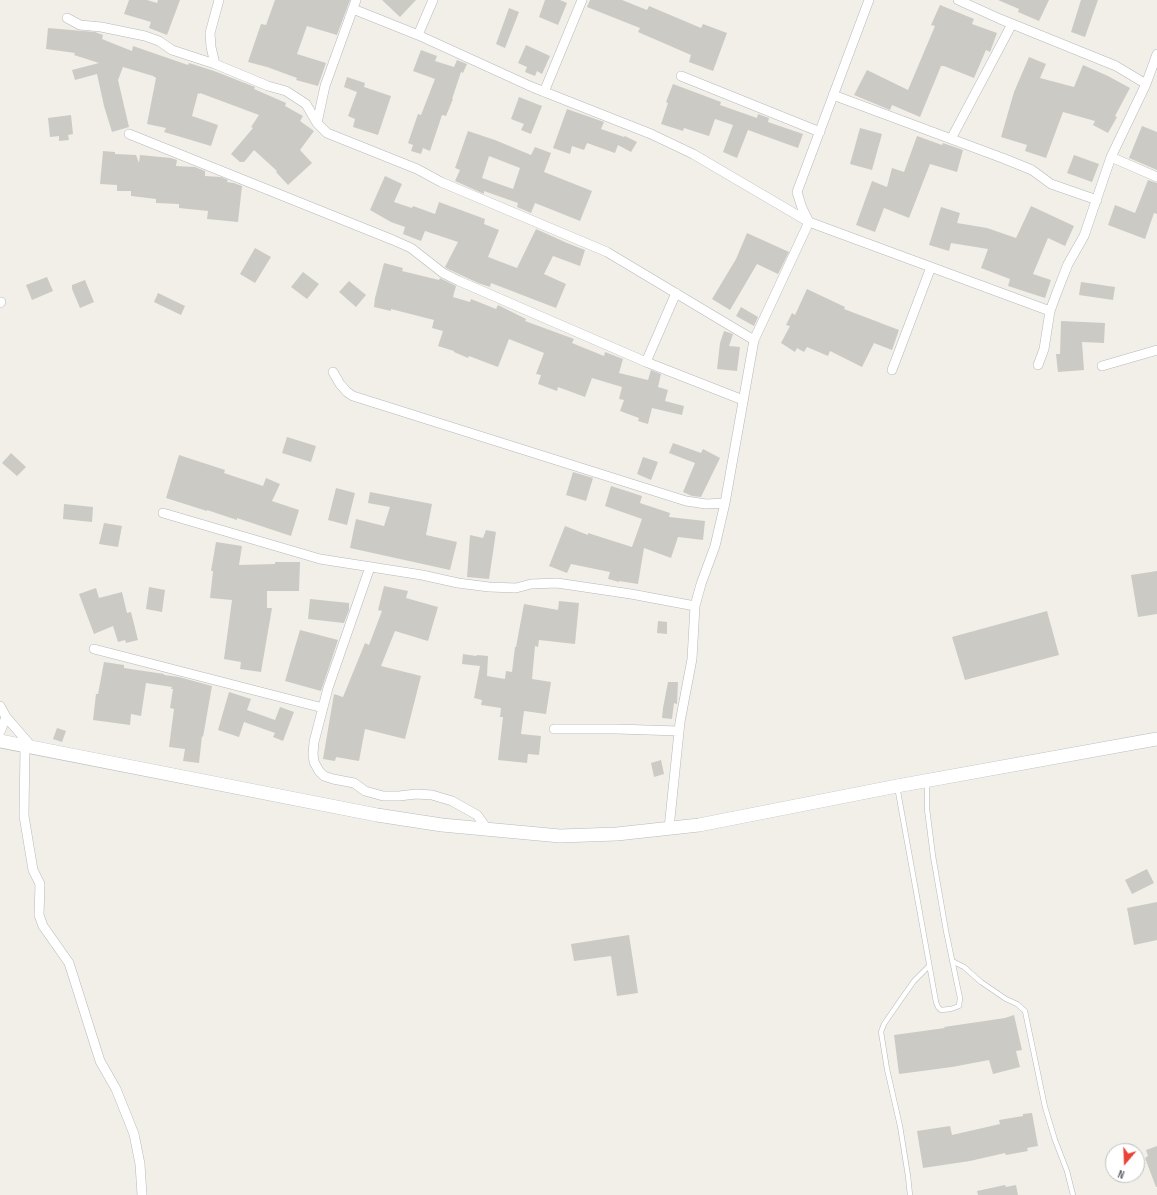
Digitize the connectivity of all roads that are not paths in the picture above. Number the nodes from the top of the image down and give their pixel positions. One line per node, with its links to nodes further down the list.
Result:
1 (219, 0): 11 (street)
2 (433, 0): 9 (street)
3 (582, 0): 14 (street)
4 (869, 0): 15 (street)
5 (958, 0): 8 (street)
6 (354, 4): 9 (street); 16 (street)
7 (67, 18): 11 (street)
8 (1012, 24): 13 (street); 19 (street)
9 (418, 35): 14 (street)
10 (1157, 54): 13 (street)
11 (215, 64): 16 (street)
12 (681, 76): 17 (street)
13 (1146, 84): 20 (street)
14 (544, 92): 23 (street)
15 (833, 95): 17 (street); 19 (street)
16 (317, 124): 25 (street)
17 (820, 132): 23 (street)
18 (129, 134): 29 (street)
19 (950, 139): 22 (street)
20 (1111, 157): 21 (street); 22 (street)
21 (1157, 177)
22 (1096, 200): 26 (street)
23 (809, 222): 24 (street); 27 (street)
24 (931, 267): 26 (street); 32 (street)
25 (676, 293): 27 (street); 29 (street)
26 (1050, 311): 30 (street)
27 (754, 340): 34 (street)
28 (1157, 350): 31 (street)
29 (646, 362): 34 (street)
30 (1038, 365)
31 (1102, 366)
32 (892, 370)
33 (333, 372): 35 (street)
34 (743, 400): 35 (street)
35 (725, 503): 38 (street)
36 (163, 513): 37 (street)
37 (370, 567): 38 (street); 41 (street)
38 (695, 606): 44 (street)
39 (94, 649): 41 (street)
40 (0, 706): 42 (street)
41 (323, 708): 52 (street)
42 (6, 717): 45 (street); 48 (street)
43 (554, 729): 44 (street)
44 (680, 731): 51 (street)
45 (0, 732)
46 (1157, 739): 49 (main road)
47 (0, 741): 48 (main road)
48 (28, 747): 52 (main road); 55 (street)
49 (927, 780): 50 (main road); 53 (lane)
50 (897, 786): 51 (main road); 54 (lane)
51 (669, 828): 52 (main road)
52 (488, 830)
53 (952, 961): 54 (lane); 57 (lane)
54 (929, 966): 56 (lane)
55 (142, 1195)
56 (910, 1195)
57 (1073, 1195)

